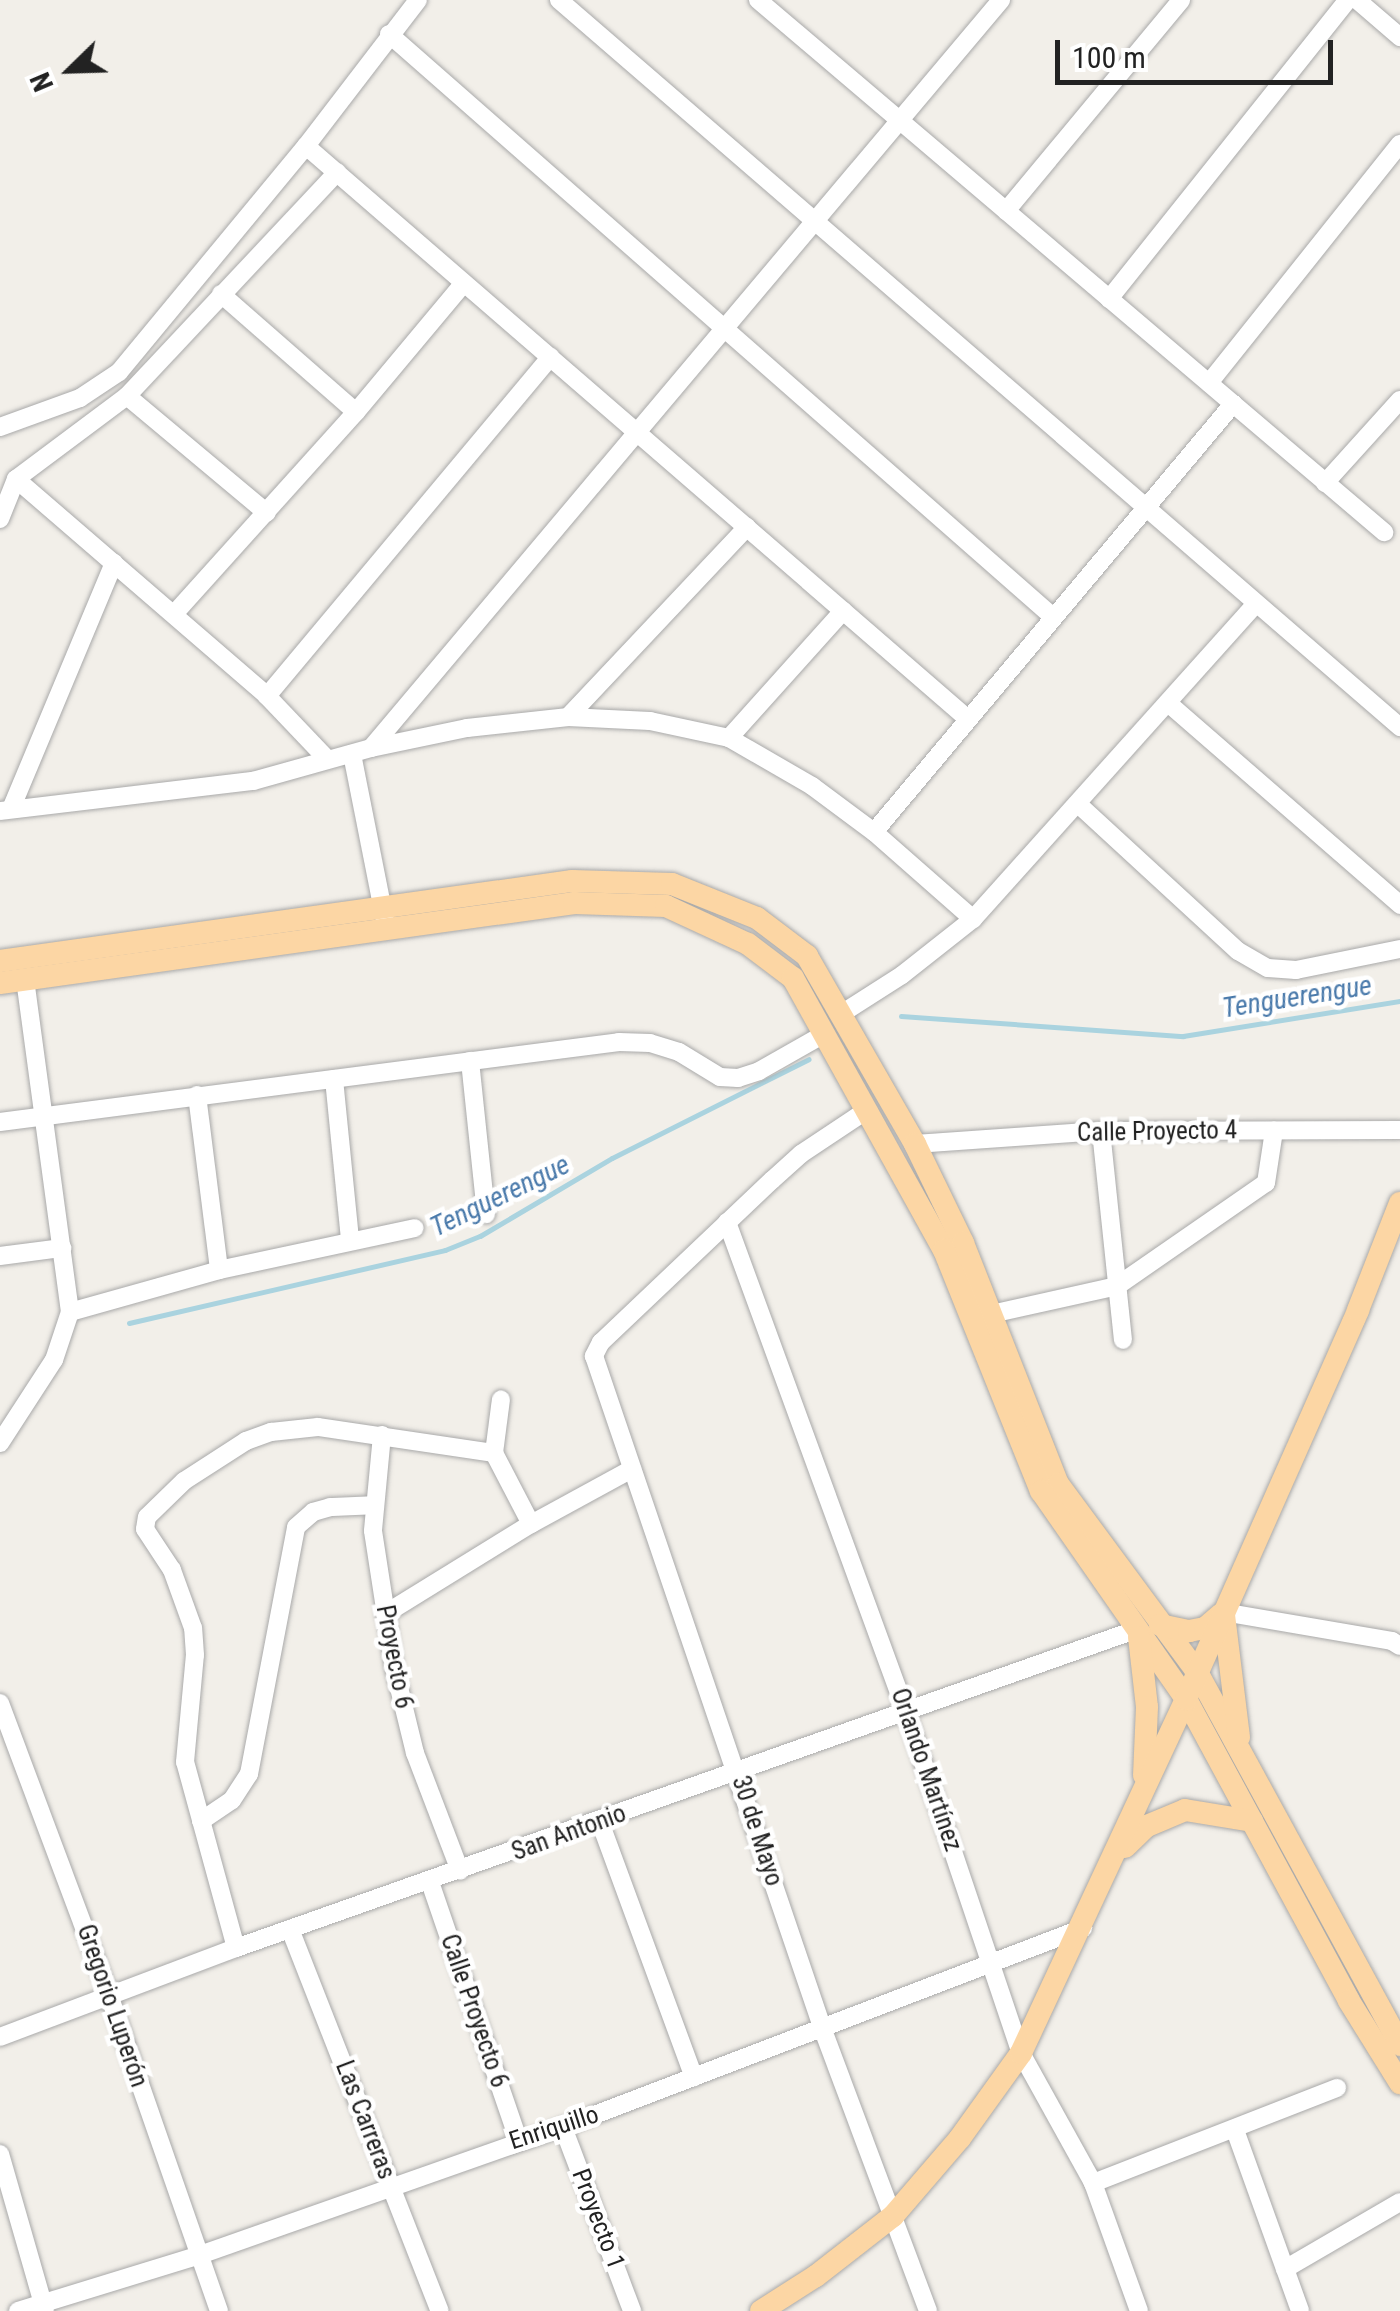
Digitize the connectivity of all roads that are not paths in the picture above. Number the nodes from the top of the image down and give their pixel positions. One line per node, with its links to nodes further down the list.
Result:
1 (418, 0): 8 (street)
2 (559, 0): 15 (street)
3 (758, 0): 10 (street)
4 (1001, 0): 10 (street)
5 (1181, 0): 14 (street)
6 (1348, 0): 18 (street)
7 (1357, 0): 9 (street)
8 (389, 34): 12 (street); 19 (street)
9 (1400, 37)
10 (900, 120): 14 (street); 15 (street)
11 (1400, 144): 21 (street)
12 (306, 146): 13 (street); 26 (street)
13 (336, 172): 16 (street); 17 (street)
14 (1006, 211): 18 (street)
15 (816, 222): 19 (street); 30 (street)
16 (464, 283): 20 (street); 25 (street)
17 (221, 294): 22 (street); 25 (street)
18 (1109, 299): 21 (street)
19 (726, 329): 27 (street); 39 (street)
20 (550, 357): 27 (street); 40 (street)
21 (1209, 383): 24 (street)
22 (126, 396): 28 (street); 31 (street)
23 (1400, 400): 29 (street)
24 (1233, 404): 29 (street); 30 (street)
25 (356, 412): 31 (street)
26 (0, 427)
27 (638, 433): 33 (street); 46 (street)
28 (16, 478): 32 (street); 35 (street)
29 (1326, 483): 34 (street)
30 (1144, 509): 36 (street); 39 (street)
31 (267, 514): 38 (street)
32 (0, 518)
33 (746, 527): 37 (street); 42 (street)
34 (1384, 532)
35 (114, 564): 38 (street); 49 (street)
36 (1256, 604): 41 (street); 44 (street)
37 (844, 611): 43 (street); 45 (street)
38 (174, 614): 40 (street)
39 (1054, 617): 43 (street)
40 (267, 696): 47 (street)
41 (1168, 703): 48 (street); 51 (street)
42 (568, 717): 45 (street); 46 (street)
43 (968, 719): 50 (street)
44 (1400, 727)
45 (729, 738): 50 (street)
46 (362, 751): 47 (street); 52 (street)
47 (327, 760): 49 (street)
48 (1078, 804): 53 (street); 54 (street)
49 (6, 810)
50 (874, 832): 53 (street)
51 (1400, 905)
52 (384, 918): 55 (main road); 56 (main road); 58 (main road); 59 (main road)
53 (973, 919): 58 (street)
54 (1400, 949)
55 (0, 961)
56 (24, 980): 57 (main road); 64 (street)
57 (0, 983)
58 (840, 1014): 69 (main road)
59 (824, 1034): 60 (street); 63 (main road)
60 (470, 1060): 61 (street); 71 (street)
61 (334, 1079): 62 (street); 74 (street)
62 (197, 1096): 64 (street); 77 (street)
63 (867, 1110): 72 (street); 91 (main road)
64 (40, 1116): 65 (street); 75 (street)
65 (0, 1122)
66 (1400, 1130): 67 (street, Calle Proyecto 4)
67 (1274, 1131): 68 (street, Calle Proyecto 4); 78 (street)
68 (1102, 1132): 69 (street, Calle Proyecto 4); 78 (street)
69 (914, 1144): 80 (main road)
70 (1400, 1203): 89 (main road)
71 (486, 1214)
72 (727, 1222): 86 (street, 30 de Mayo); 96 (street, Orlando Martínez)
73 (415, 1228): 74 (street)
74 (350, 1240): 77 (street)
75 (62, 1248): 76 (street); 79 (street)
76 (0, 1256)
77 (220, 1270): 79 (street)
78 (1118, 1286): 80 (street); 81 (street)
79 (70, 1312): 84 (street)
80 (991, 1314): 91 (main road)
81 (1123, 1340)
82 (500, 1399): 85 (street)
83 (382, 1435): 85 (street); 87 (street, Proyecto 6); 101 (street)
84 (0, 1444)
85 (494, 1453): 88 (street)
86 (632, 1469): 88 (street); 98 (street, 30 de Mayo)
87 (375, 1505): 90 (street, Proyecto 6); 101 (street)
88 (532, 1524): 90 (street)
89 (1223, 1612): 91 (main road); 92 (street); 93 (main road); 97 (main road)
90 (385, 1614): 104 (street, Proyecto 6)
91 (1149, 1627): 93 (main road); 94 (main road); 96 (street, San Antonio); 99 (main road)
92 (1400, 1646)
93 (1197, 1672): 94 (main road); 97 (main road)
94 (1186, 1699): 99 (main road); 100 (main road)
95 (0, 1703): 110 (street, Gregorio Luperón)
96 (906, 1712): 98 (street, San Antonio); 109 (street, Orlando Martínez)
97 (1244, 1760): 113 (main road)
98 (737, 1771): 102 (street, San Antonio); 111 (street, 30 de Mayo)
99 (1141, 1798): 103 (main road)
100 (1252, 1820): 103 (main road); 116 (main road)
101 (202, 1822): 108 (street)
102 (600, 1822): 104 (street, San Antonio); 115 (street)
103 (1115, 1856): 106 (main road)
104 (460, 1871): 105 (street, San Antonio)
105 (430, 1882): 107 (street, San Antonio); 120 (street, Calle Proyecto 6)
106 (1084, 1928): 109 (street, Enriquillo); 114 (main road)
107 (290, 1929): 108 (street, San Antonio); 123 (street, Las Carreras)
108 (236, 1948): 110 (street, San Antonio)
109 (995, 1964): 111 (street, Enriquillo); 114 (street, Orlando Martínez)
110 (110, 1995): 112 (street, San Antonio); 126 (street, Gregorio Luperón)
111 (823, 2030): 115 (street, Enriquillo); 125 (street, 30 de Mayo)
112 (0, 2037)
113 (1400, 2045)
114 (1021, 2053): 122 (street, Orlando Martínez); 125 (main road)
115 (694, 2078): 118 (street, Enriquillo)
116 (1400, 2084)
117 (1337, 2088): 119 (street)
118 (563, 2127): 120 (street, Enriquillo); 132 (street, Proyecto 1)
119 (1235, 2130): 122 (street); 127 (street)
120 (518, 2140): 123 (street, Enriquillo)
121 (0, 2154): 128 (street)
122 (1093, 2183): 135 (street, Orlando Martínez)
123 (390, 2184): 126 (street, Enriquillo); 131 (street, Las Carreras)
124 (1400, 2202): 127 (street)
125 (893, 2216): 133 (main road); 134 (street, 30 de Mayo)
126 (198, 2256): 128 (street, Enriquillo); 130 (street, Gregorio Luperón)
127 (1285, 2269): 136 (street)
128 (44, 2307): 129 (street, Enriquillo)
129 (18, 2311)
130 (219, 2311)
131 (440, 2311)
132 (632, 2311)
133 (761, 2311)
134 (928, 2311)
135 (1139, 2311)
136 (1300, 2311)

